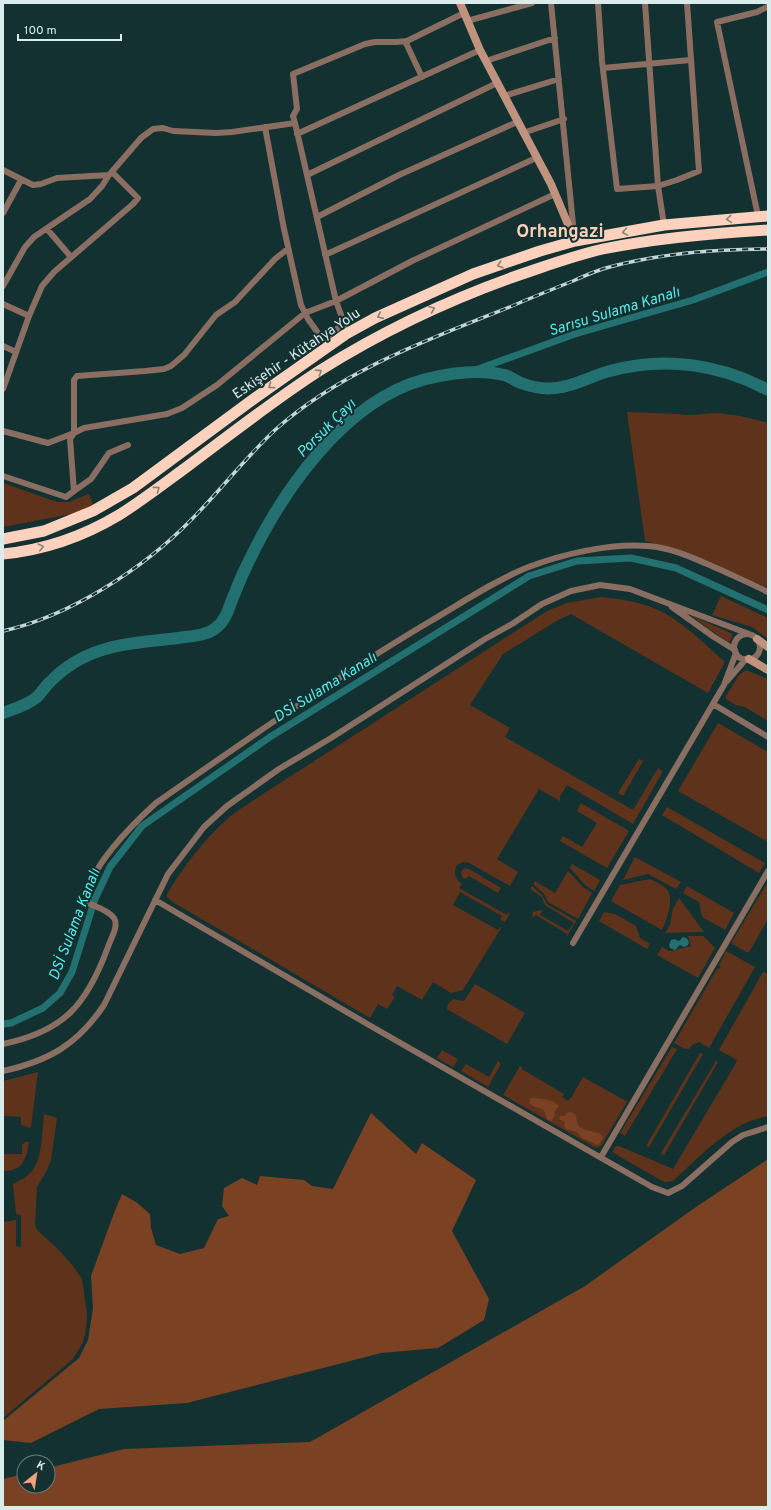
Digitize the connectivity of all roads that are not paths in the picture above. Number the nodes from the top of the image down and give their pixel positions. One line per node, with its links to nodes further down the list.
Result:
1 (460, 3): 8 (street)
2 (532, 3): 9 (street)
3 (551, 3): 10 (street)
4 (598, 3): 16 (street)
5 (645, 3): 15 (street)
6 (687, 3): 13 (street)
7 (766, 6): 35 (street)
8 (464, 13): 9 (street); 11 (street)
9 (467, 21): 12 (street)
10 (555, 38): 14 (street); 18 (street)
11 (405, 41): 17 (street); 23 (street)
12 (480, 50): 14 (street); 17 (street)
13 (690, 60): 15 (street); 32 (street)
14 (486, 62): 19 (street)
15 (649, 64): 16 (street); 32 (street)
16 (603, 68): 32 (street)
17 (422, 77): 26 (street)
18 (559, 79): 20 (street); 21 (street)
19 (497, 83): 20 (street); 30 (street)
20 (504, 96): 22 (street)
21 (564, 119): 25 (street); 41 (street)
22 (518, 122): 25 (street); 36 (street)
23 (295, 123): 24 (street); 26 (street)
24 (265, 127): 29 (street); 42 (street)
25 (523, 133): 27 (street)
26 (297, 134): 30 (street)
27 (536, 158): 33 (street); 43 (street)
28 (3, 170): 31 (street)
29 (111, 174): 31 (street); 38 (street); 44 (street)
30 (307, 175): 36 (street)
31 (21, 180): 34 (street)
32 (658, 186): 37 (street)
33 (555, 194): 41 (street); 46 (street)
34 (3, 212)
35 (763, 216): 37 (highway, Eskişehir - Kütahya Yolu, one-way to 37)
36 (317, 217): 43 (street)
37 (664, 225): 40 (highway); 41 (highway, Eskişehir - Kütahya Yolu, one-way to 41)
38 (47, 229): 44 (street); 45 (street)
39 (768, 230): 40 (highway, Eskişehir - Kütahya Yolu)
40 (666, 239): 60 (highway, Eskişehir - Kütahya Yolu, one-way to 40)
41 (575, 241): 50 (highway, Eskişehir - Kütahya Yolu, one-way to 50)
42 (289, 250): 48 (street); 55 (street)
43 (325, 254): 46 (street)
44 (71, 257): 49 (street)
45 (3, 286)
46 (336, 301): 48 (street); 50 (street)
47 (3, 304): 49 (street)
48 (305, 313): 50 (street); 55 (street)
49 (29, 316): 52 (street)
50 (345, 329): 59 (highway, Eskişehir - Kütahya Yolu, one-way to 59)
51 (3, 346): 52 (street)
52 (16, 352): 53 (street)
53 (3, 389)
54 (3, 431): 55 (street)
55 (74, 433): 58 (street)
56 (128, 445): 58 (street)
57 (3, 476): 58 (street)
58 (74, 491)
59 (3, 539)
60 (3, 554)
61 (768, 592): 75 (street)
62 (664, 601): 63 (street); 66 (street); 73 (street)
63 (749, 634): 64 (street); 66 (street)
64 (757, 639): 65 (street); 67 (street)
65 (768, 647)
66 (735, 651): 67 (street); 69 (street)
67 (748, 659): 68 (street); 69 (street)
68 (768, 670)
69 (724, 685): 70 (street)
70 (713, 704): 71 (street); 74 (street)
71 (768, 737)
72 (768, 871): 78 (street)
73 (155, 900): 76 (street); 78 (street)
74 (573, 943)
75 (3, 1044)
76 (3, 1071)
77 (768, 1127): 78 (street)
78 (602, 1157)

